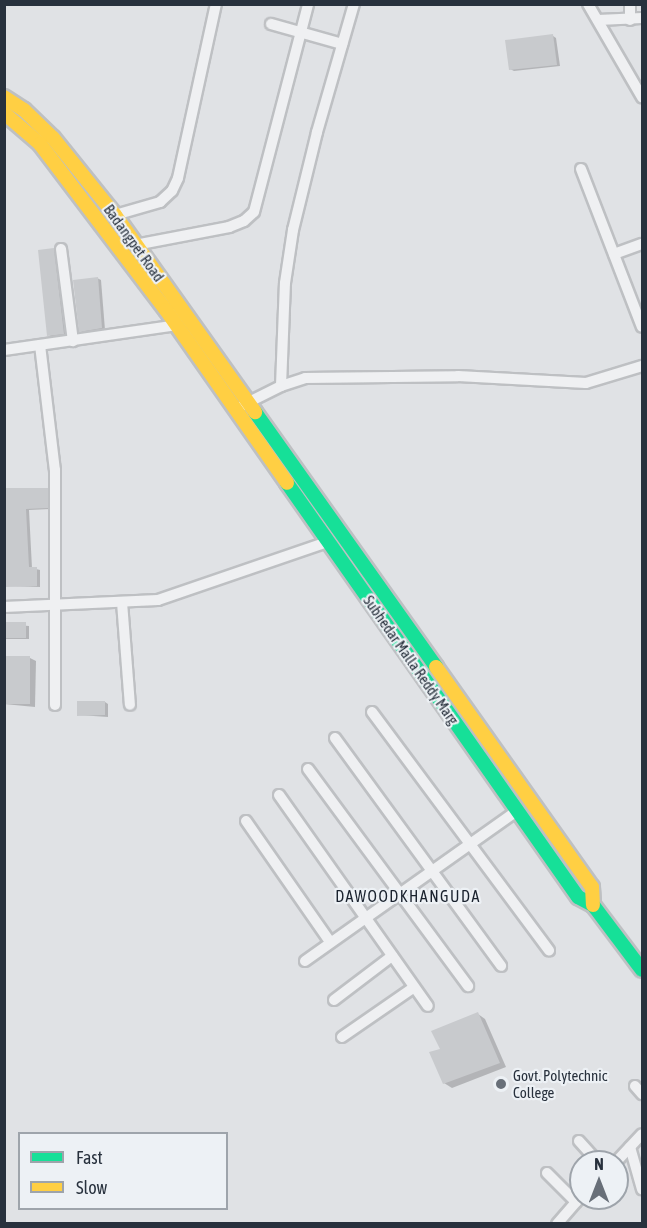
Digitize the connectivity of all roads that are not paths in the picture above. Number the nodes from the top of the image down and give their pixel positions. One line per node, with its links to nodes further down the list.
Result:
1 (216, 4): 16 (street)
2 (308, 4): 10 (street)
3 (354, 4): 11 (street)
4 (588, 4): 7 (street)
5 (630, 4): 8 (street)
6 (642, 18): 8 (street)
7 (598, 20): 8 (street); 13 (street)
8 (630, 20)
9 (271, 24): 10 (street)
10 (300, 32): 11 (street); 18 (street)
11 (342, 44): 27 (street)
12 (4, 97): 16 (main road, Badangpet Road)
13 (642, 97)
14 (4, 113): 21 (main road, Badangpet Road)
15 (581, 169): 20 (street)
16 (115, 215): 18 (main road, Badangpet Road)
17 (642, 244): 20 (street)
18 (135, 245): 28 (main road, Badangpet Road)
19 (62, 249): 23 (street)
20 (614, 254): 22 (street)
21 (177, 325): 23 (street); 29 (main road, Badangpet Road)
22 (642, 327)
23 (73, 342): 24 (street)
24 (40, 345): 25 (street); 32 (street)
25 (4, 350)
26 (642, 366): 27 (street)
27 (281, 386): 28 (street)
28 (249, 401): 29 (street); 45 (main road, Subhedar Malla Reddy Marg)
29 (236, 410): 30 (main road, Subhedar Malla Reddy Marg)
30 (327, 542): 31 (street); 40 (main road, Subhedar Malla Reddy Marg)
31 (122, 602): 32 (street); 35 (street)
32 (54, 606): 33 (street); 34 (street)
33 (4, 607)
34 (55, 705)
35 (130, 705)
36 (372, 712): 42 (street)
37 (335, 738): 43 (street)
38 (308, 770): 44 (street)
39 (279, 795): 46 (street)
40 (518, 810): 42 (street); 45 (main road, Subhedar Malla Reddy Marg)
41 (246, 821): 47 (street)
42 (468, 844): 43 (street); 48 (street)
43 (432, 870): 44 (street); 51 (street)
44 (399, 894): 46 (street); 53 (street)
45 (593, 905): 52 (main road, Subhedar Malla Reddy Marg)
46 (365, 916): 47 (street); 49 (street)
47 (330, 942): 50 (street)
48 (549, 950)
49 (392, 956): 54 (street); 55 (street)
50 (305, 961)
51 (501, 966)
52 (642, 970)
53 (468, 986)
54 (413, 988): 56 (street); 57 (street)
55 (334, 1000)
56 (428, 1006)
57 (342, 1037)
58 (642, 1134): 60 (street)
59 (579, 1141): 61 (street)
60 (630, 1147): 62 (street); 64 (street)
61 (587, 1150)
62 (627, 1150)
63 (547, 1173): 65 (street)
64 (642, 1189)
65 (569, 1191)
66 (569, 1210): 67 (street)
67 (557, 1224)

